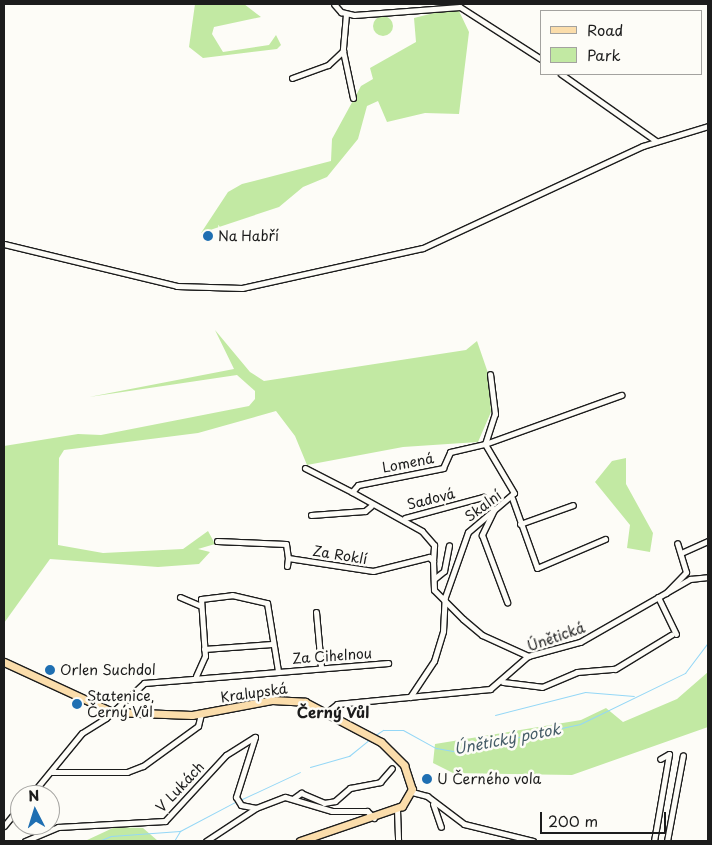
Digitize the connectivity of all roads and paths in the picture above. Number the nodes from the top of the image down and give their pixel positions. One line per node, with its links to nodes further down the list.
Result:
1 (334, 4): 3 (street)
2 (454, 5): 3 (street); 5 (street)
3 (346, 14): 4 (street)
4 (343, 51): 7 (street); 8 (street)
5 (540, 58)
6 (562, 75): 10 (street)
7 (292, 78)
8 (353, 98)
9 (708, 126): 10 (street)
10 (656, 140): 11 (street)
11 (4, 244)
12 (490, 374): 14 (street)
13 (621, 395): 14 (street)
14 (485, 444): 16 (street, Lomená); 17 (street, Skalní)
15 (305, 468): 16 (street)
16 (352, 492): 19 (street)
17 (512, 498): 20 (street, Skalní); 23 (street)
18 (573, 505): 23 (street)
19 (371, 506): 21 (street); 22 (street, Sadová)
20 (494, 510): 22 (street, Sadová); 37 (street, Skalní); 39 (street)
21 (311, 515)
22 (405, 518): 31 (street)
23 (520, 524): 24 (street)
24 (606, 539)
25 (217, 541): 30 (street)
26 (708, 541): 29 (street)
27 (677, 543): 29 (street)
28 (449, 544): 34 (street)
29 (681, 554): 35 (street)
30 (288, 558): 31 (street, Za Roklí); 32 (street)
31 (433, 561): 34 (street)
32 (287, 566)
33 (708, 577): 35 (street, Únětická)
34 (434, 579): 37 (street)
35 (666, 593): 38 (street, Únětická)
36 (180, 597): 40 (street)
37 (445, 597): 44 (street); 51 (street, Skalní)
38 (658, 597): 44 (street, Únětická); 50 (street)
39 (507, 602)
40 (199, 605): 42 (street, Za Cihelnou); 43 (street)
41 (316, 612): 47 (street)
42 (272, 644): 43 (street, Za Cihelnou); 48 (street, Za Cihelnou)
43 (204, 649): 49 (street)
44 (528, 656): 50 (street, Únětická)
45 (4, 662): 52 (main road, Kralupská)
46 (388, 663): 47 (street, Za Cihelnou)
47 (321, 667): 48 (street, Za Cihelnou)
48 (278, 671): 49 (street, Za Cihelnou)
49 (196, 676): 52 (street, Za Cihelnou)
50 (503, 682): 51 (street, Únětická)
51 (410, 697): 53 (street, Únětická)
52 (112, 712): 54 (main road, Kralupská); 58 (street, Za Cihelnou)
53 (326, 712): 54 (main road, Kralupská); 60 (main road, Kralupská)
54 (201, 714): 58 (street)
55 (683, 755): 73 (street)
56 (660, 759): 72 (street)
57 (392, 768): 61 (street)
58 (52, 772): 59 (street, Za Cihelnou)
59 (40, 785)
60 (412, 792): 62 (street); 64 (main road)
61 (294, 798): 63 (street); 65 (street)
62 (433, 804): 66 (street); 71 (street)
63 (256, 808): 67 (street, V Lukách); 68 (street)
64 (397, 809): 65 (main road); 70 (street)
65 (374, 818): 69 (main road)
66 (441, 827)
67 (25, 841)
68 (206, 841)
69 (300, 841)
70 (398, 841)
71 (533, 841)
72 (654, 841)
73 (667, 841)

